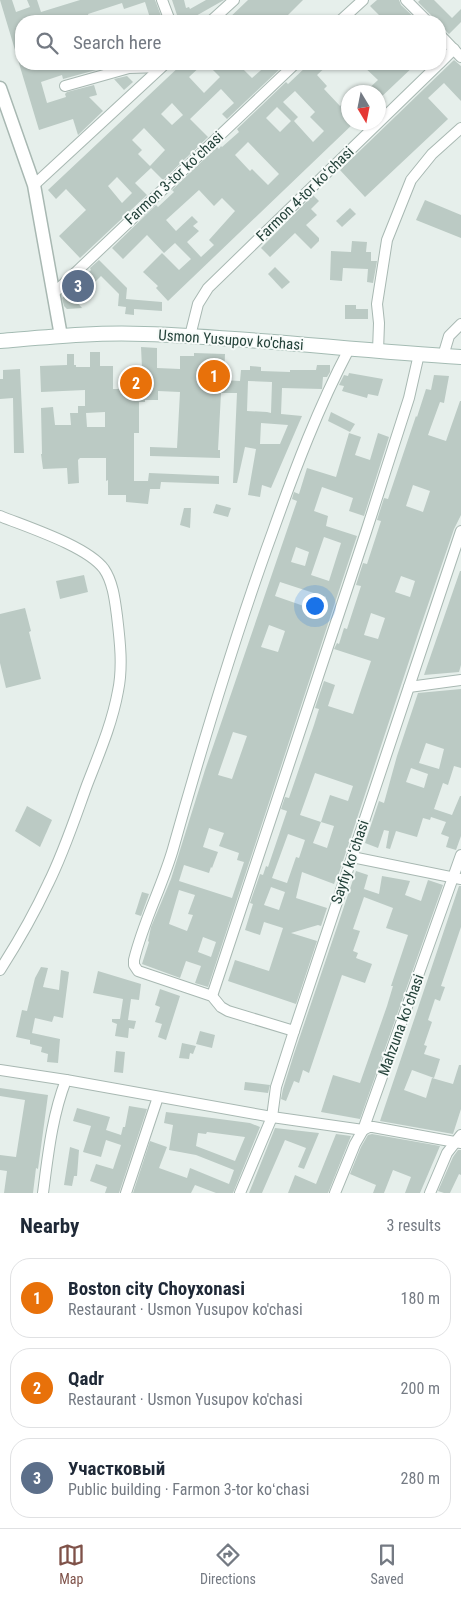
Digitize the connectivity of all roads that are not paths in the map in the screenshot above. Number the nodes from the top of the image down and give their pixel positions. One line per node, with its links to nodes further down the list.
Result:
1 (162, 0): 5 (street)
2 (234, 0): 6 (street)
3 (363, 0): 7 (street)
4 (406, 0): 8 (street)
5 (168, 15)
6 (218, 15)
7 (347, 15)
8 (421, 15)
9 (446, 41): 10 (street)
10 (458, 53): 11 (street, Farmon 4-tor koʻchasi)
11 (446, 60)
12 (121, 70): 16 (street)
13 (158, 70): 19 (street)
14 (290, 70): 20 (street, Farmon 3-tor koʻchasi)
15 (433, 70): 23 (street, Farmon 4-tor koʻchasi)
16 (65, 86)
17 (0, 88): 19 (street)
18 (461, 128): 26 (street)
19 (34, 184): 20 (street)
20 (54, 293): 22 (street)
21 (461, 324): 28 (street)
22 (61, 336): 23 (main road, Usmon Yusupov ko'chasi); 24 (main road, Usmon Yusupov ko'chasi)
23 (190, 336): 25 (main road, Usmon Yusupov ko'chasi)
24 (0, 341)
25 (349, 349): 26 (main road, Usmon Yusupov ko'chasi); 38 (street)
26 (378, 351): 27 (main road, Usmon Yusupov ko'chasi)
27 (419, 354): 28 (main road, Usmon Yusupov ko'chasi); 38 (street)
28 (443, 356): 29 (main road, Usmon Yusupov ko'chasi)
29 (461, 357)
30 (0, 516): 37 (street)
31 (461, 531): 33 (street, Sayfiy koʻchasi)
32 (461, 680): 33 (street)
33 (409, 687): 35 (street, Sayfiy koʻchasi)
34 (461, 856): 36 (street, Mahzuna koʻchasi)
35 (352, 857): 36 (street); 39 (street, Sayfiy koʻchasi)
36 (457, 878): 44 (street, Mahzuna koʻchasi)
37 (0, 970)
38 (212, 996): 39 (street)
39 (294, 1031): 43 (street, Sayfiy koʻchasi)
40 (0, 1070): 41 (street)
41 (66, 1080): 42 (street); 46 (street)
42 (158, 1098): 43 (street); 47 (street)
43 (272, 1117): 44 (street); 48 (street, Sayfiy koʻchasi)
44 (363, 1130): 45 (street); 49 (street, Mahzuna koʻchasi)
45 (459, 1140): 50 (street)
46 (43, 1193)
47 (126, 1193)
48 (240, 1193)
49 (335, 1193)
50 (430, 1193)

